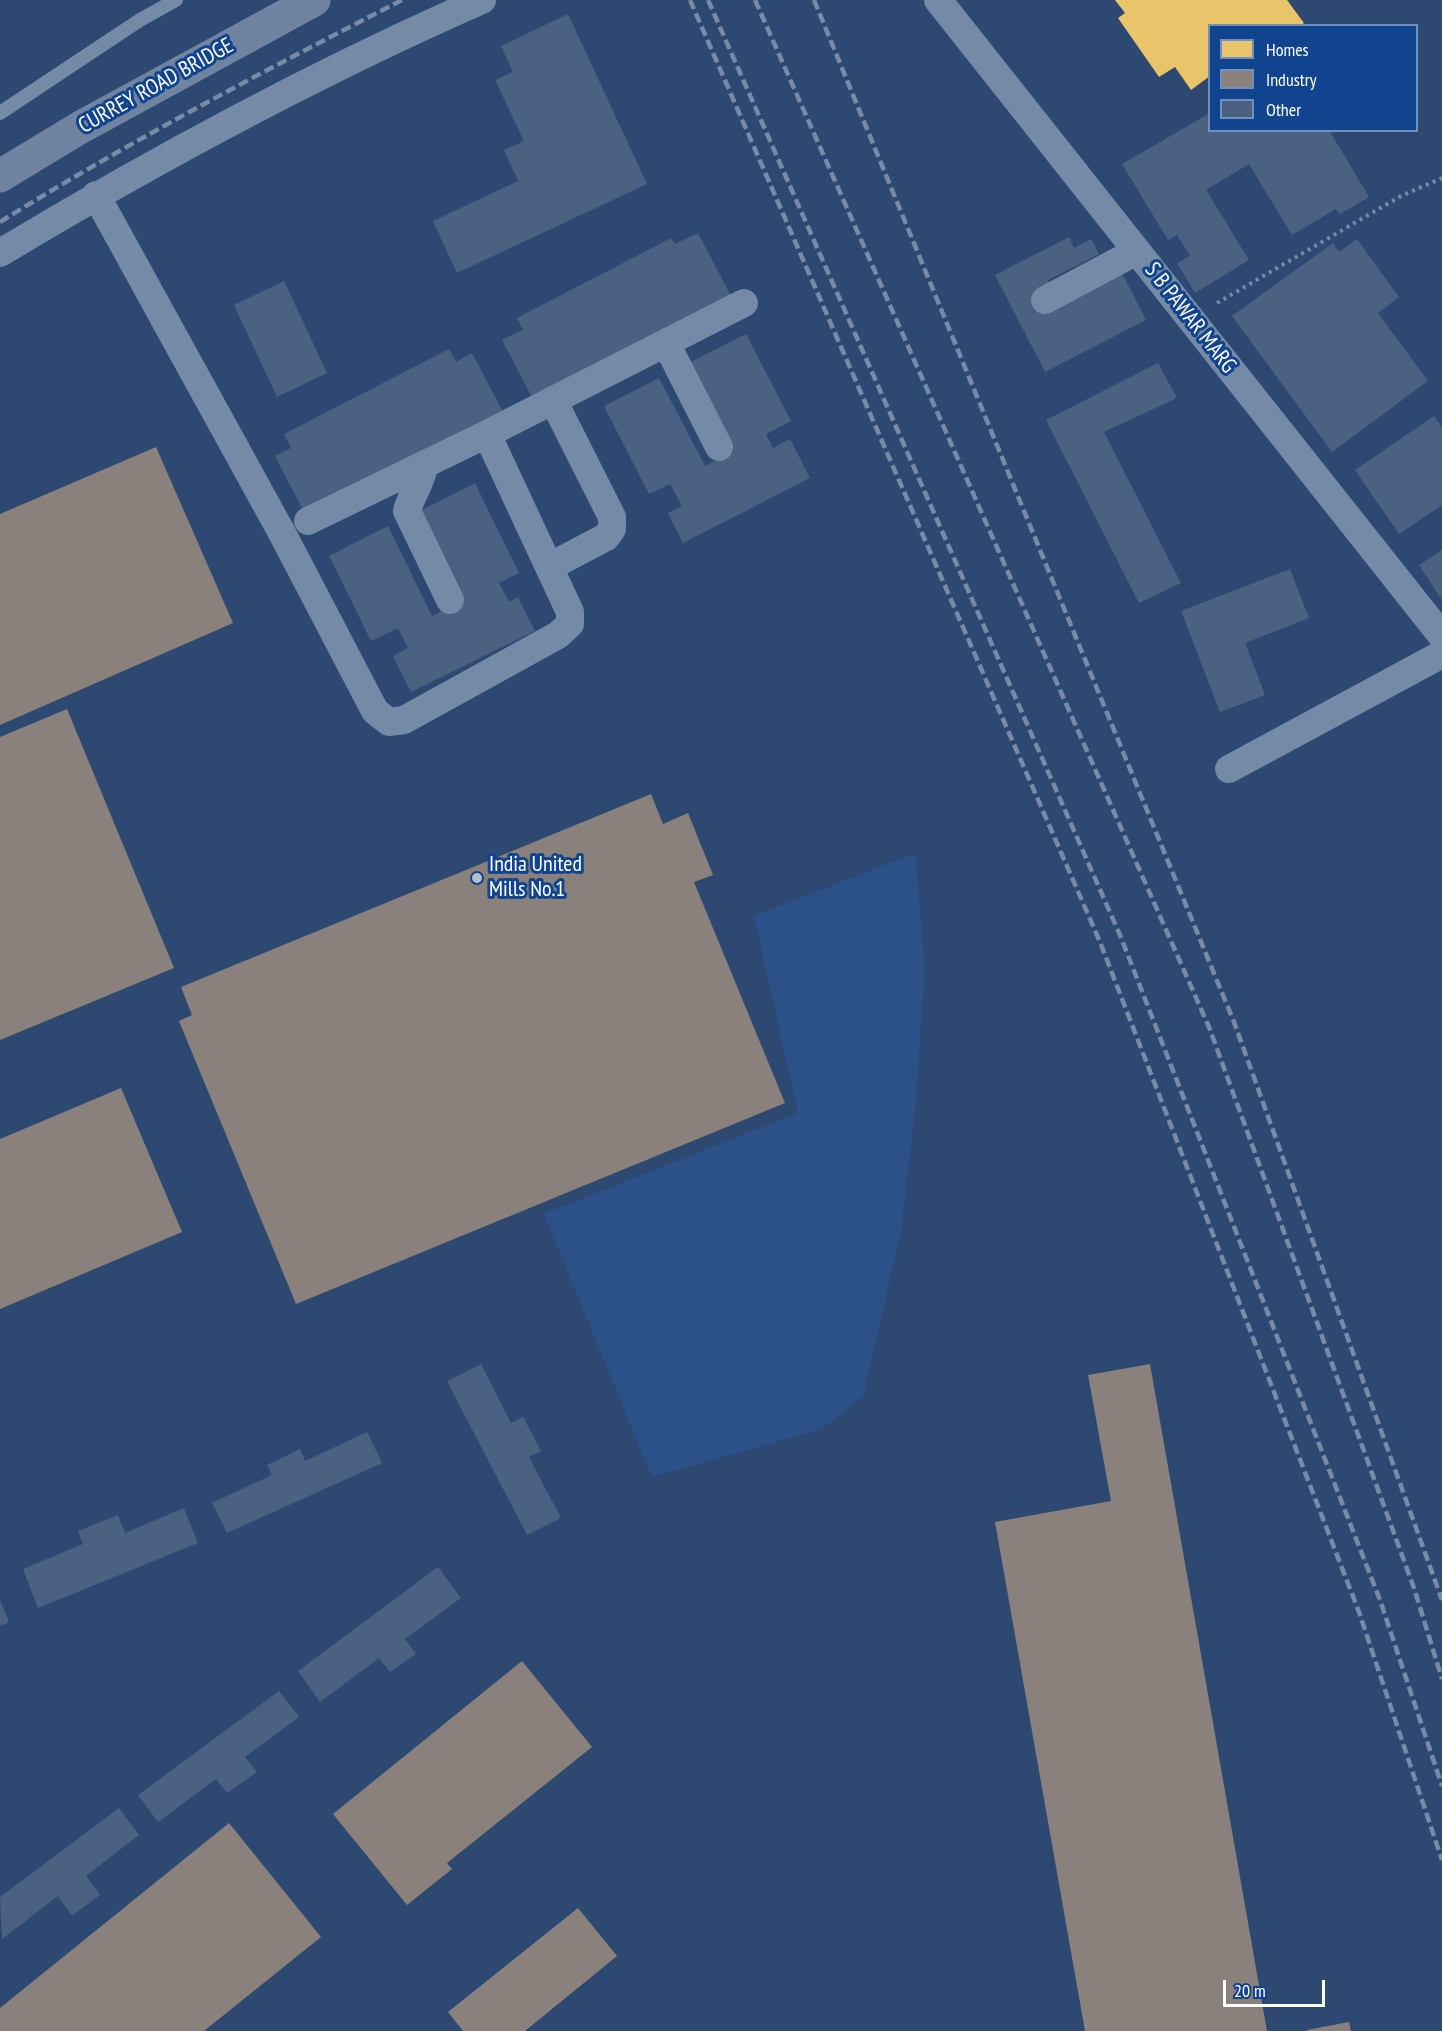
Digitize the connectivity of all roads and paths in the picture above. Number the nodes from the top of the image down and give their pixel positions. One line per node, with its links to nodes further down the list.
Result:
1 (176, 0): 5 (lane)
2 (314, 0): 6 (main road, CURREY ROAD BRIDGE)
3 (482, 0): 8 (street)
4 (938, 0): 9 (street, S B PAWAR MARG)
5 (0, 113)
6 (0, 176)
7 (1442, 178): 13 (path)
8 (96, 195): 10 (street); 20 (street)
9 (1137, 251): 11 (street); 13 (street, S B PAWAR MARG)
10 (0, 253)
11 (1045, 300)
12 (744, 303): 14 (street)
13 (1191, 319): 22 (street, S B PAWAR MARG)
14 (666, 343): 15 (street); 17 (street)
15 (553, 400): 16 (street); 20 (street)
16 (488, 434): 18 (street); 20 (street)
17 (719, 447)
18 (424, 466): 19 (street); 21 (street)
19 (308, 520)
20 (549, 567)
21 (450, 600)
22 (1442, 636)
23 (1442, 654): 24 (street)
24 (1229, 769)

